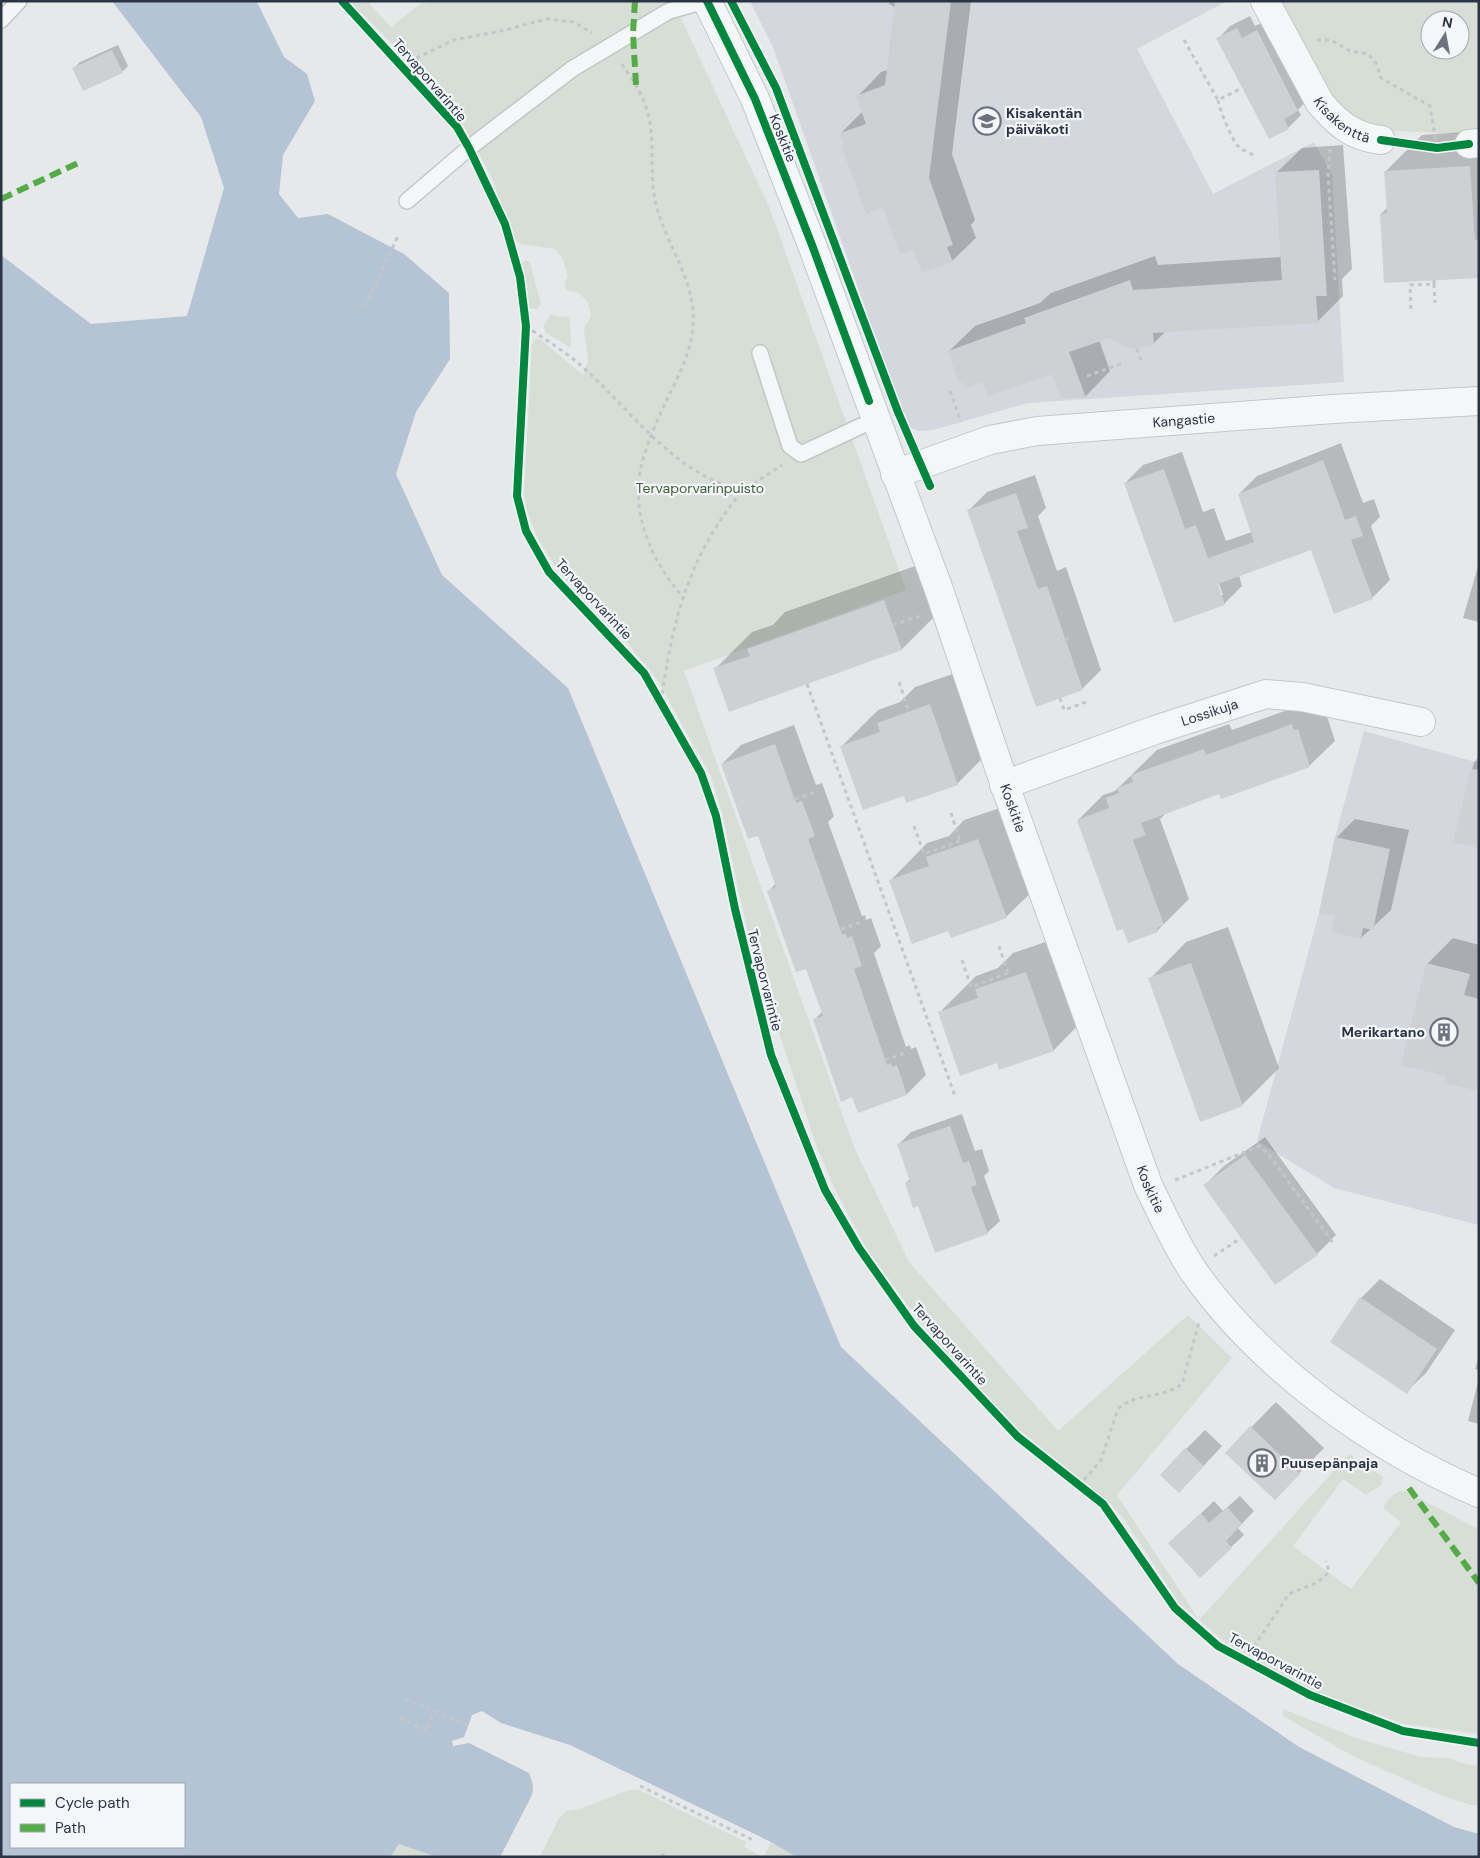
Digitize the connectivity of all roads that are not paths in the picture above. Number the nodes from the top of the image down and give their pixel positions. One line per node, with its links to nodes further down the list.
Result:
1 (19, 1): 4 (lane)
2 (706, 1): 6 (lane); 10 (street, Koskitie)
3 (1266, 1): 5 (street, Kisakenttä)
4 (1, 20)
5 (1381, 140)
6 (407, 201)
7 (760, 353): 9 (lane)
8 (1479, 401): 10 (street, Kangastie)
9 (861, 426)
10 (895, 474): 12 (street, Koskitie)
11 (1422, 722): 12 (street, Lossikuja)
12 (1004, 785): 13 (street, Koskitie)
13 (1479, 1493)

